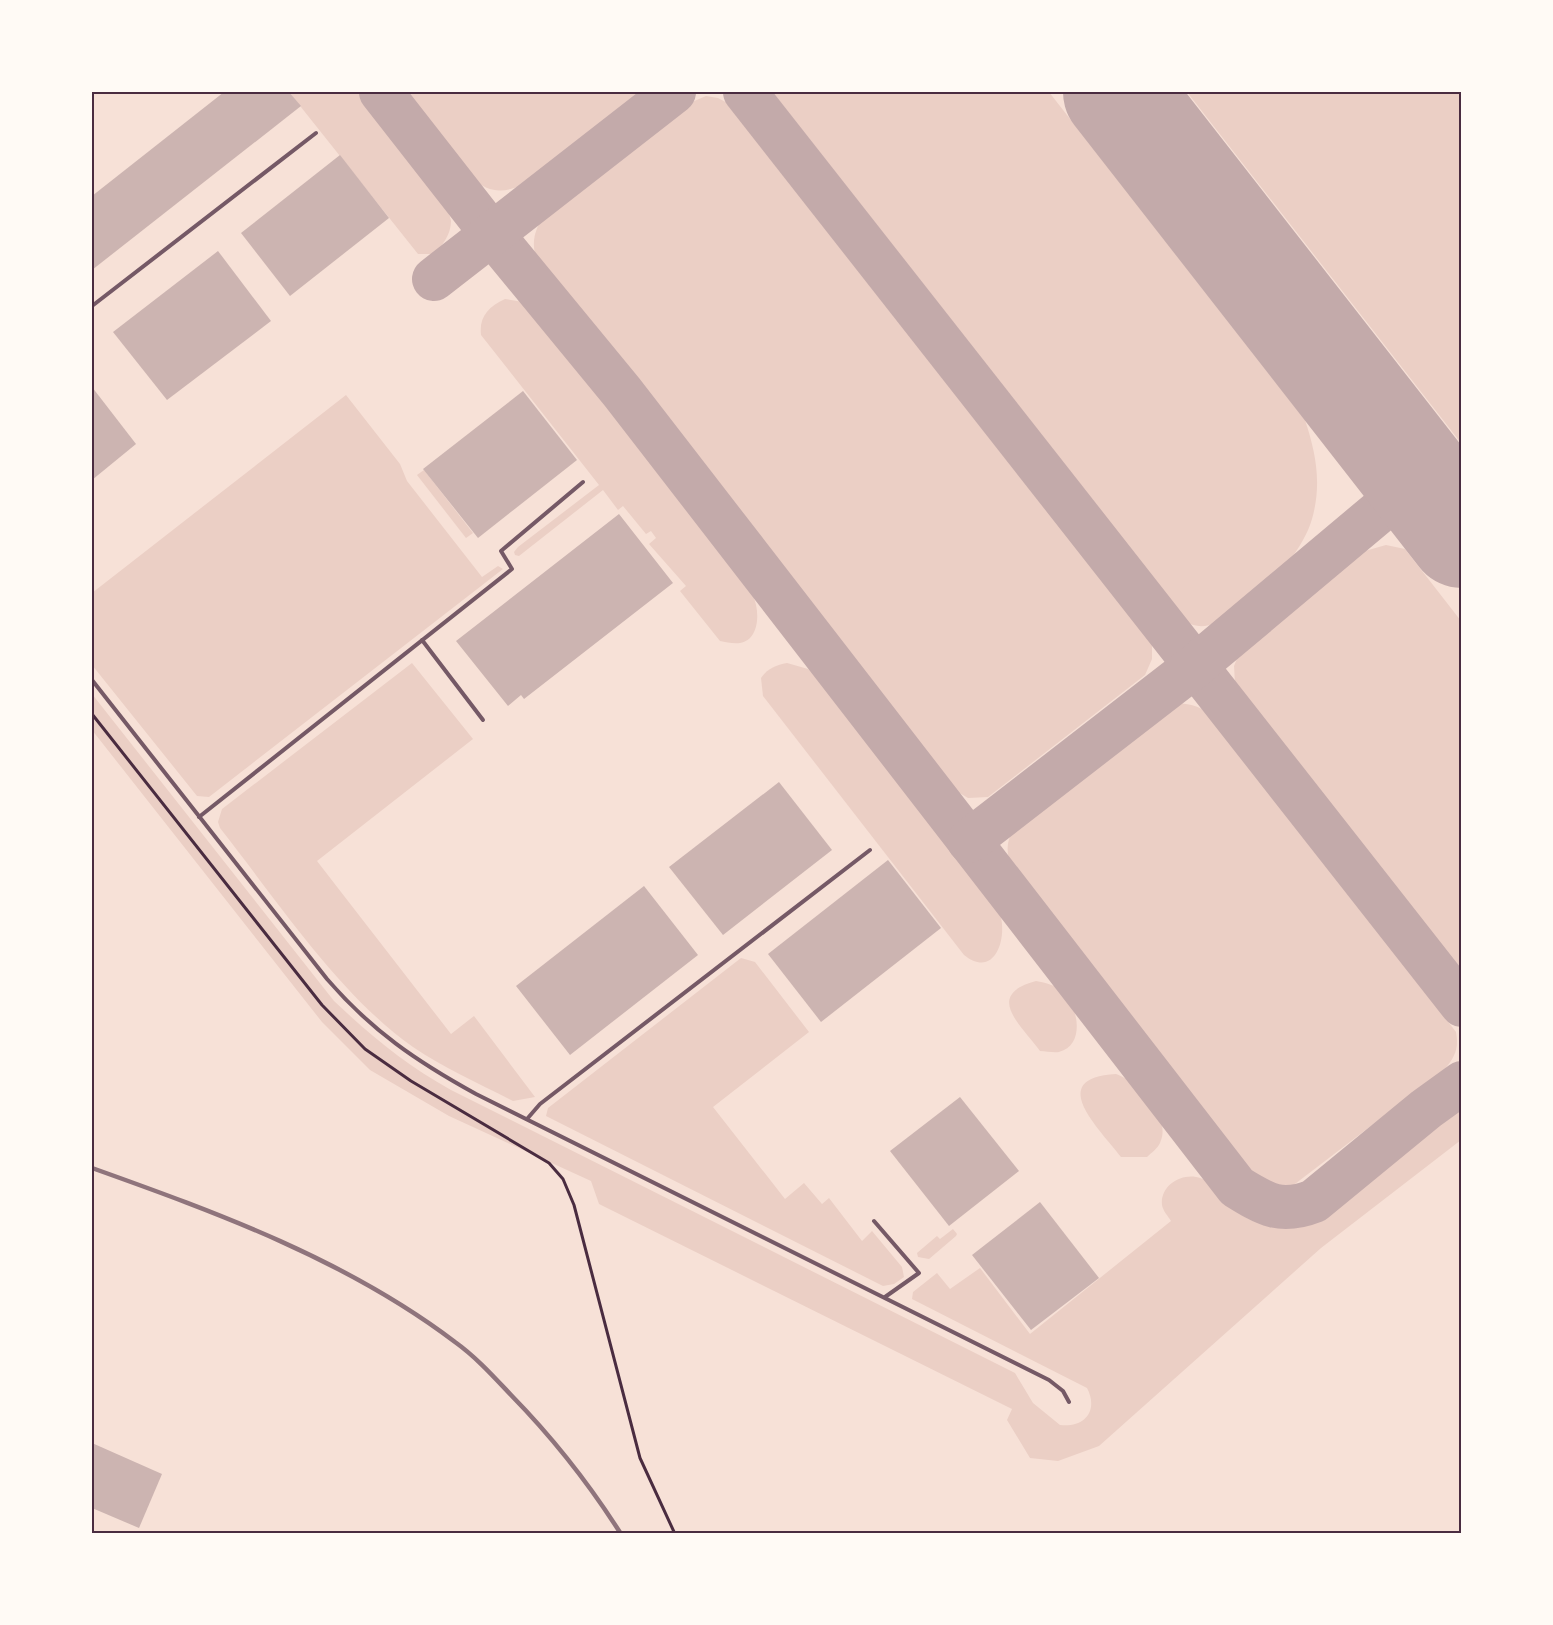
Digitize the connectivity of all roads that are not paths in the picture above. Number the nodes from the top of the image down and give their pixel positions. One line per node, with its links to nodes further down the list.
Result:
1 (316, 133): 2 (lane)
2 (92, 306)
3 (583, 482): 4 (lane)
4 (422, 640): 6 (lane); 7 (lane)
5 (92, 680): 7 (lane)
6 (483, 720)
7 (199, 817): 9 (lane)
8 (870, 850): 9 (lane)
9 (527, 1119): 11 (lane)
10 (874, 1221): 11 (lane)
11 (885, 1297): 12 (lane)
12 (1069, 1402)
13 (173, 1533): 14 (lane)
14 (186, 1533)

